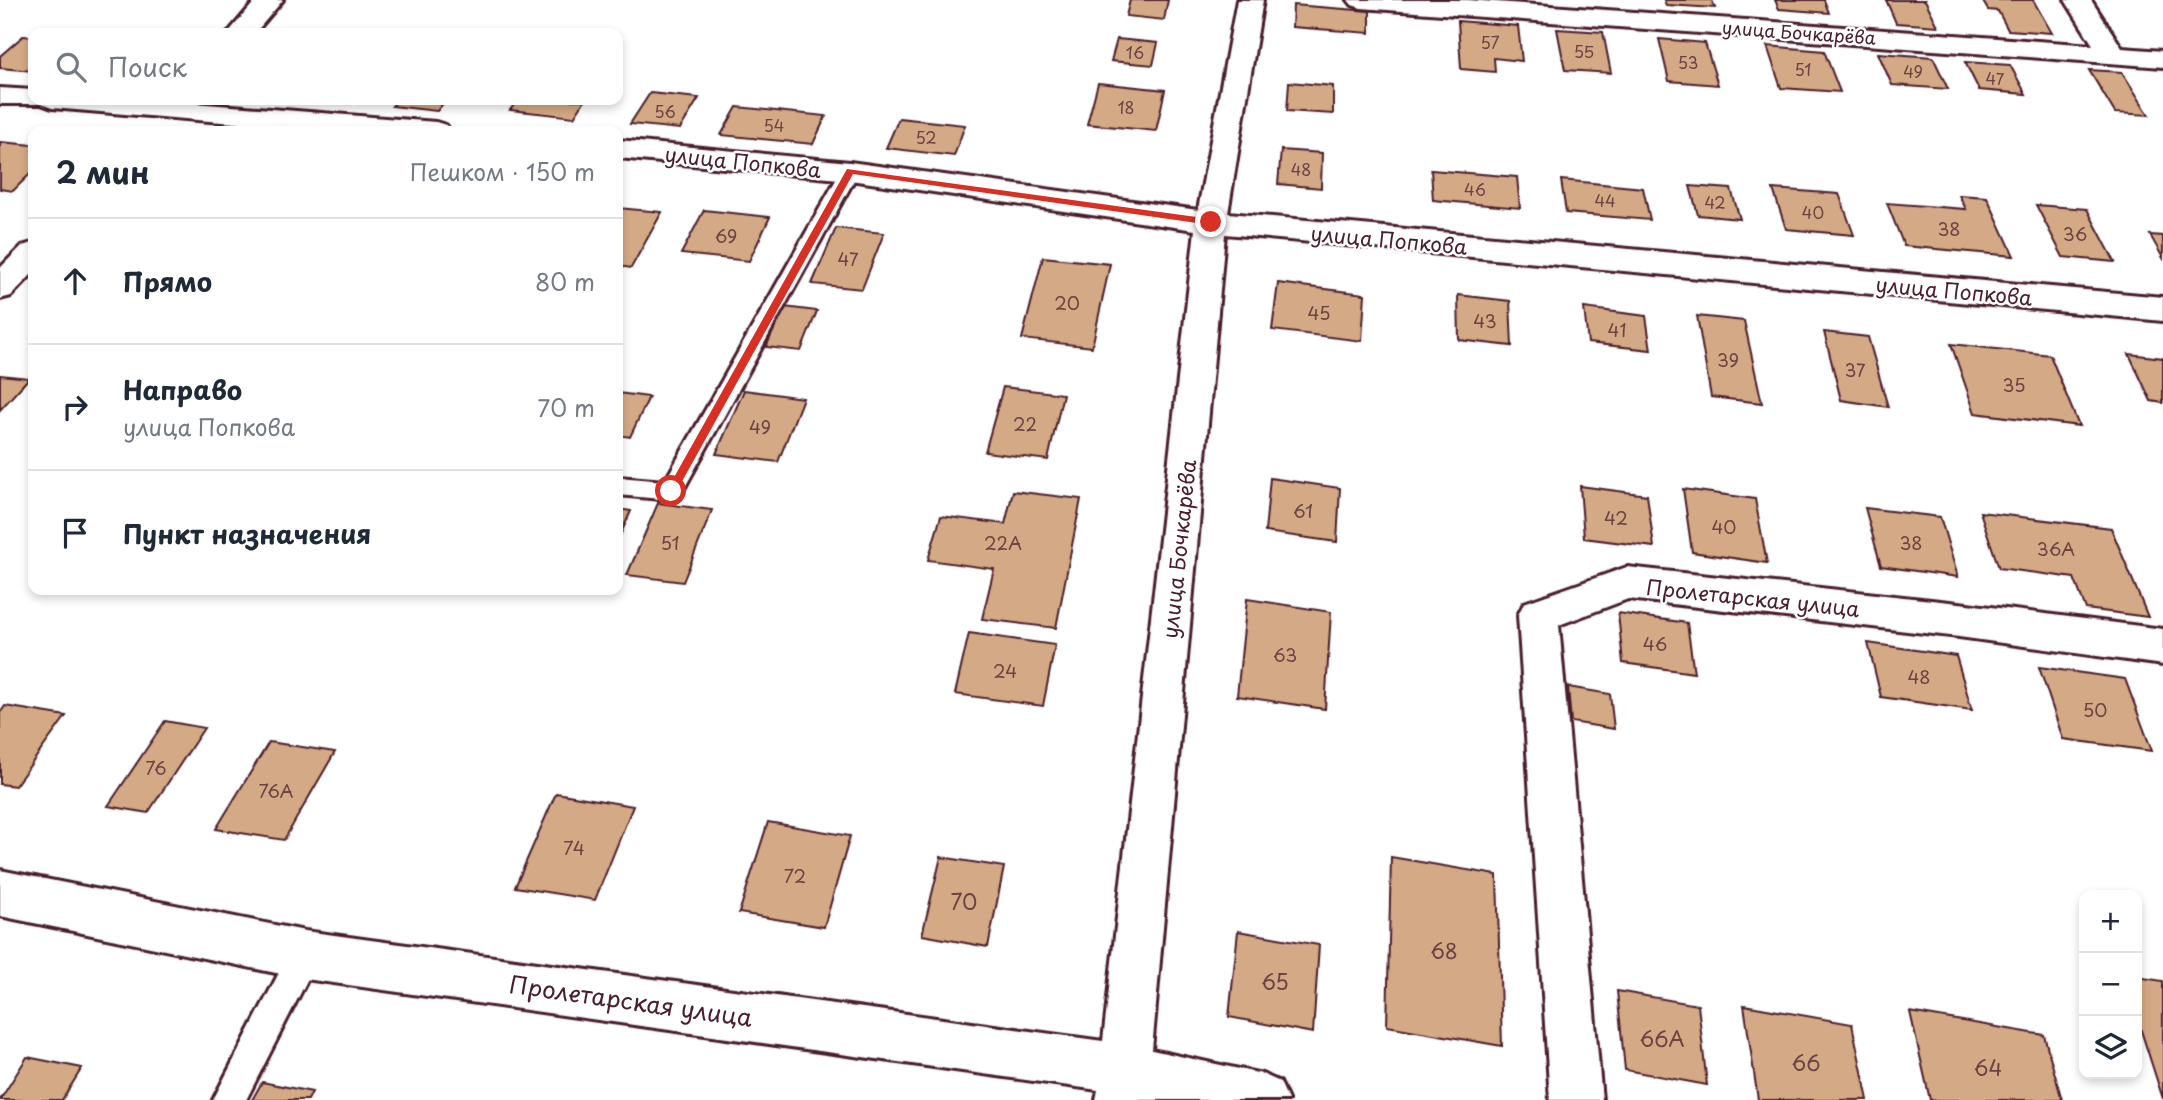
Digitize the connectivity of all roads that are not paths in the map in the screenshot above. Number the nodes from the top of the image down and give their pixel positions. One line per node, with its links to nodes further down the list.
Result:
1 (270, 0): 5 (street)
2 (1250, 0): 16 (street, улица Бочкарёва)
3 (1361, 0): 6 (street, улица Бочкарёва)
4 (2078, 0): 6 (street)
5 (245, 28)
6 (2113, 55): 7 (street, улица Бочкарёва)
7 (2163, 59)
8 (0, 96): 9 (street)
9 (28, 99)
10 (179, 105): 12 (street)
11 (189, 105): 13 (street)
12 (158, 126)
13 (389, 126)
14 (623, 149): 15 (street, улица Попкова)
15 (850, 171): 16 (street, улица Попкова); 20 (lane)
16 (1211, 222): 19 (street, улица Попкова); 24 (street, улица Бочкарёва)
17 (28, 259): 18 (street)
18 (0, 288)
19 (2163, 309)
20 (623, 486)
21 (2163, 647): 27 (street, Пролетарская улица)
22 (0, 893): 23 (street, Пролетарская улица)
23 (305, 955): 24 (street, Пролетарская улица); 25 (lane)
24 (1124, 1084): 26 (street, Пролетарская улица)
25 (229, 1100)
26 (1262, 1100)
27 (1577, 1100)

